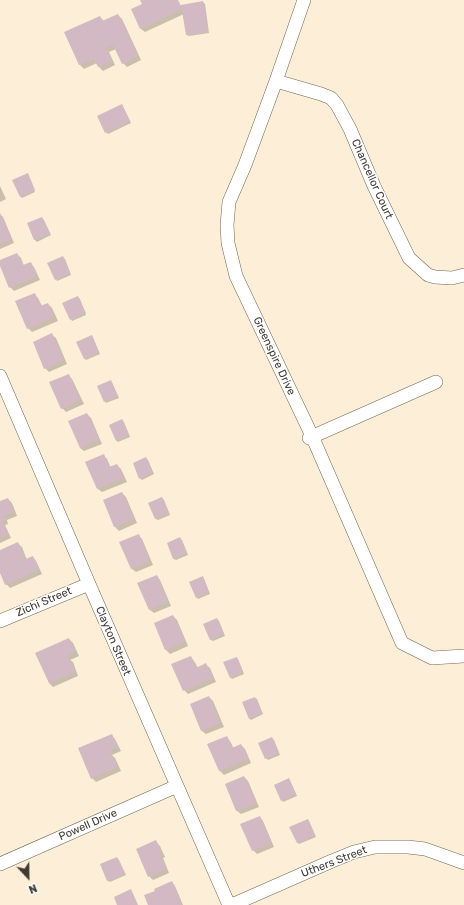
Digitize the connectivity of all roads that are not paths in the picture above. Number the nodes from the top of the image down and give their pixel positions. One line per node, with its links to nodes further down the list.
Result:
1 (304, 0): 2 (street, Greenspire Drive)
2 (276, 81): 3 (street, Chancellor Court); 6 (street, Greenspire Drive)
3 (464, 275)
4 (0, 376): 7 (street, Clayton Street)
5 (436, 382): 6 (street)
6 (310, 437): 9 (street, Greenspire Drive)
7 (89, 584): 8 (street, Zichi Street); 10 (street, Clayton Street)
8 (0, 621)
9 (464, 656)
10 (177, 786): 12 (street, Powell Drive); 13 (street, Clayton Street)
11 (464, 863): 14 (street, Uthers Street)
12 (0, 864)
13 (229, 905)
14 (232, 905)

